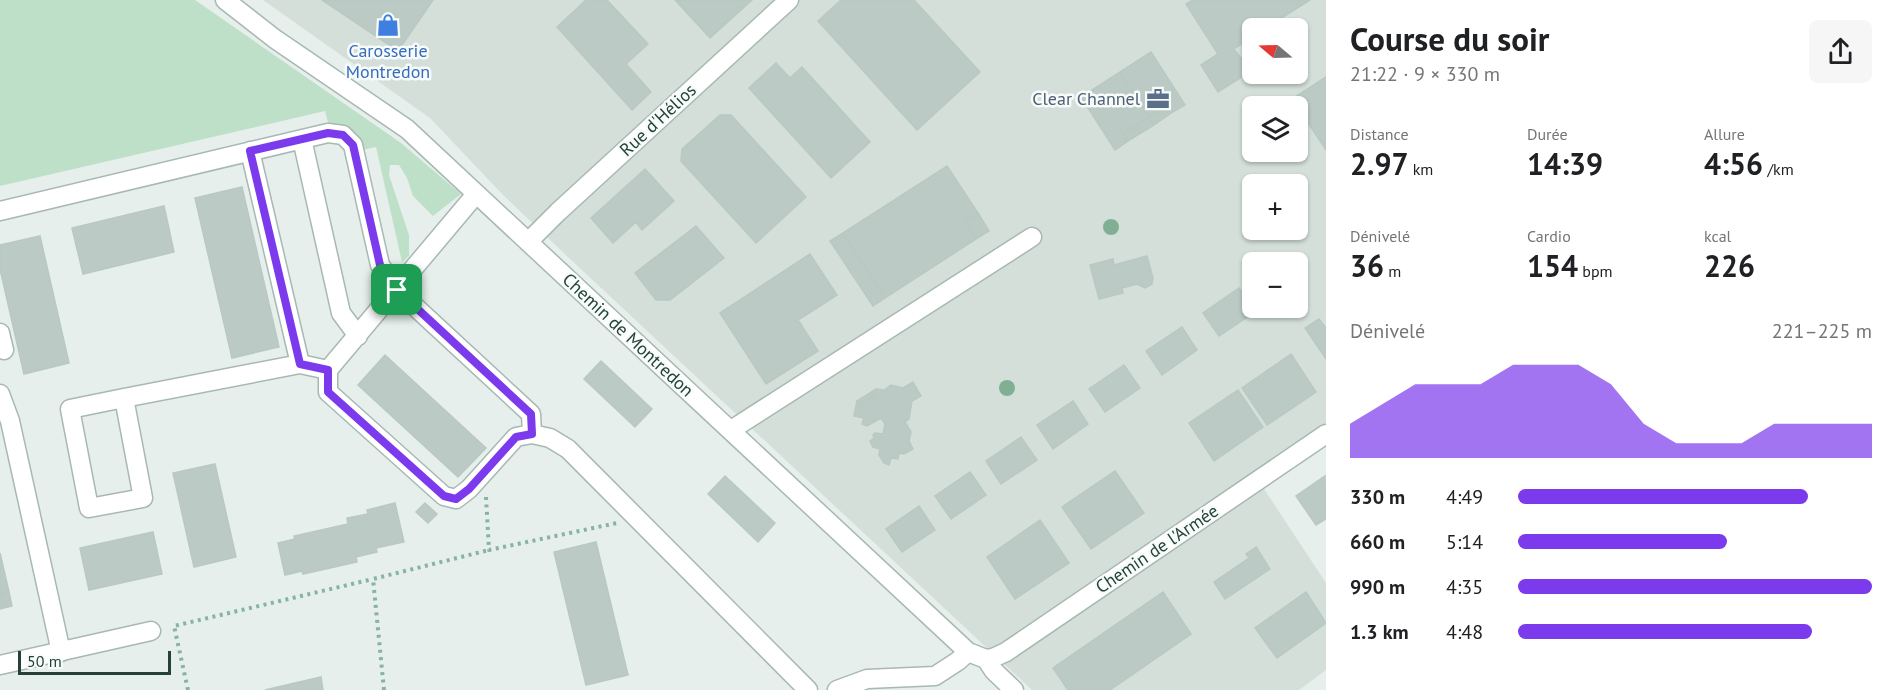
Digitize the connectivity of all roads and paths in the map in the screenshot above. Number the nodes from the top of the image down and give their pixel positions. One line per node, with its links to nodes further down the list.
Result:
1 (225, 0): 5 (street, Chemin de Montredon)
2 (789, 0): 8 (street, Rue d'Hélios)
3 (302, 139): 4 (street); 9 (street); 10 (street)
4 (250, 151): 6 (street); 11 (street)
5 (477, 195): 8 (street, Chemin de Montredon); 9 (street)
6 (0, 211)
7 (1032, 237): 15 (street)
8 (528, 242): 15 (street, Chemin de Montredon)
9 (397, 290): 10 (street); 16 (street)
10 (358, 336): 12 (street)
11 (300, 364): 12 (street); 14 (street)
12 (328, 370): 18 (street)
13 (0, 394): 23 (street)
14 (124, 398): 14 (street)
15 (731, 430): 24 (street, Chemin de Montredon)
16 (532, 434): 18 (street); 19 (street)
17 (1326, 434): 25 (street, Chemin de l'Armée)
18 (484, 472): 20 (path)
19 (638, 519): 20 (path); 29 (street)
20 (489, 550): 21 (path)
21 (373, 579): 27 (path); 28 (path)
22 (151, 631): 23 (street)
23 (61, 651): 26 (street)
24 (968, 651): 25 (street, Chemin de Montredon); 30 (street)
25 (986, 659): 31 (street, Chemin de Montredon)
26 (0, 665)
27 (188, 690)
28 (384, 690)
29 (808, 690)
30 (837, 690)
31 (1014, 690)

